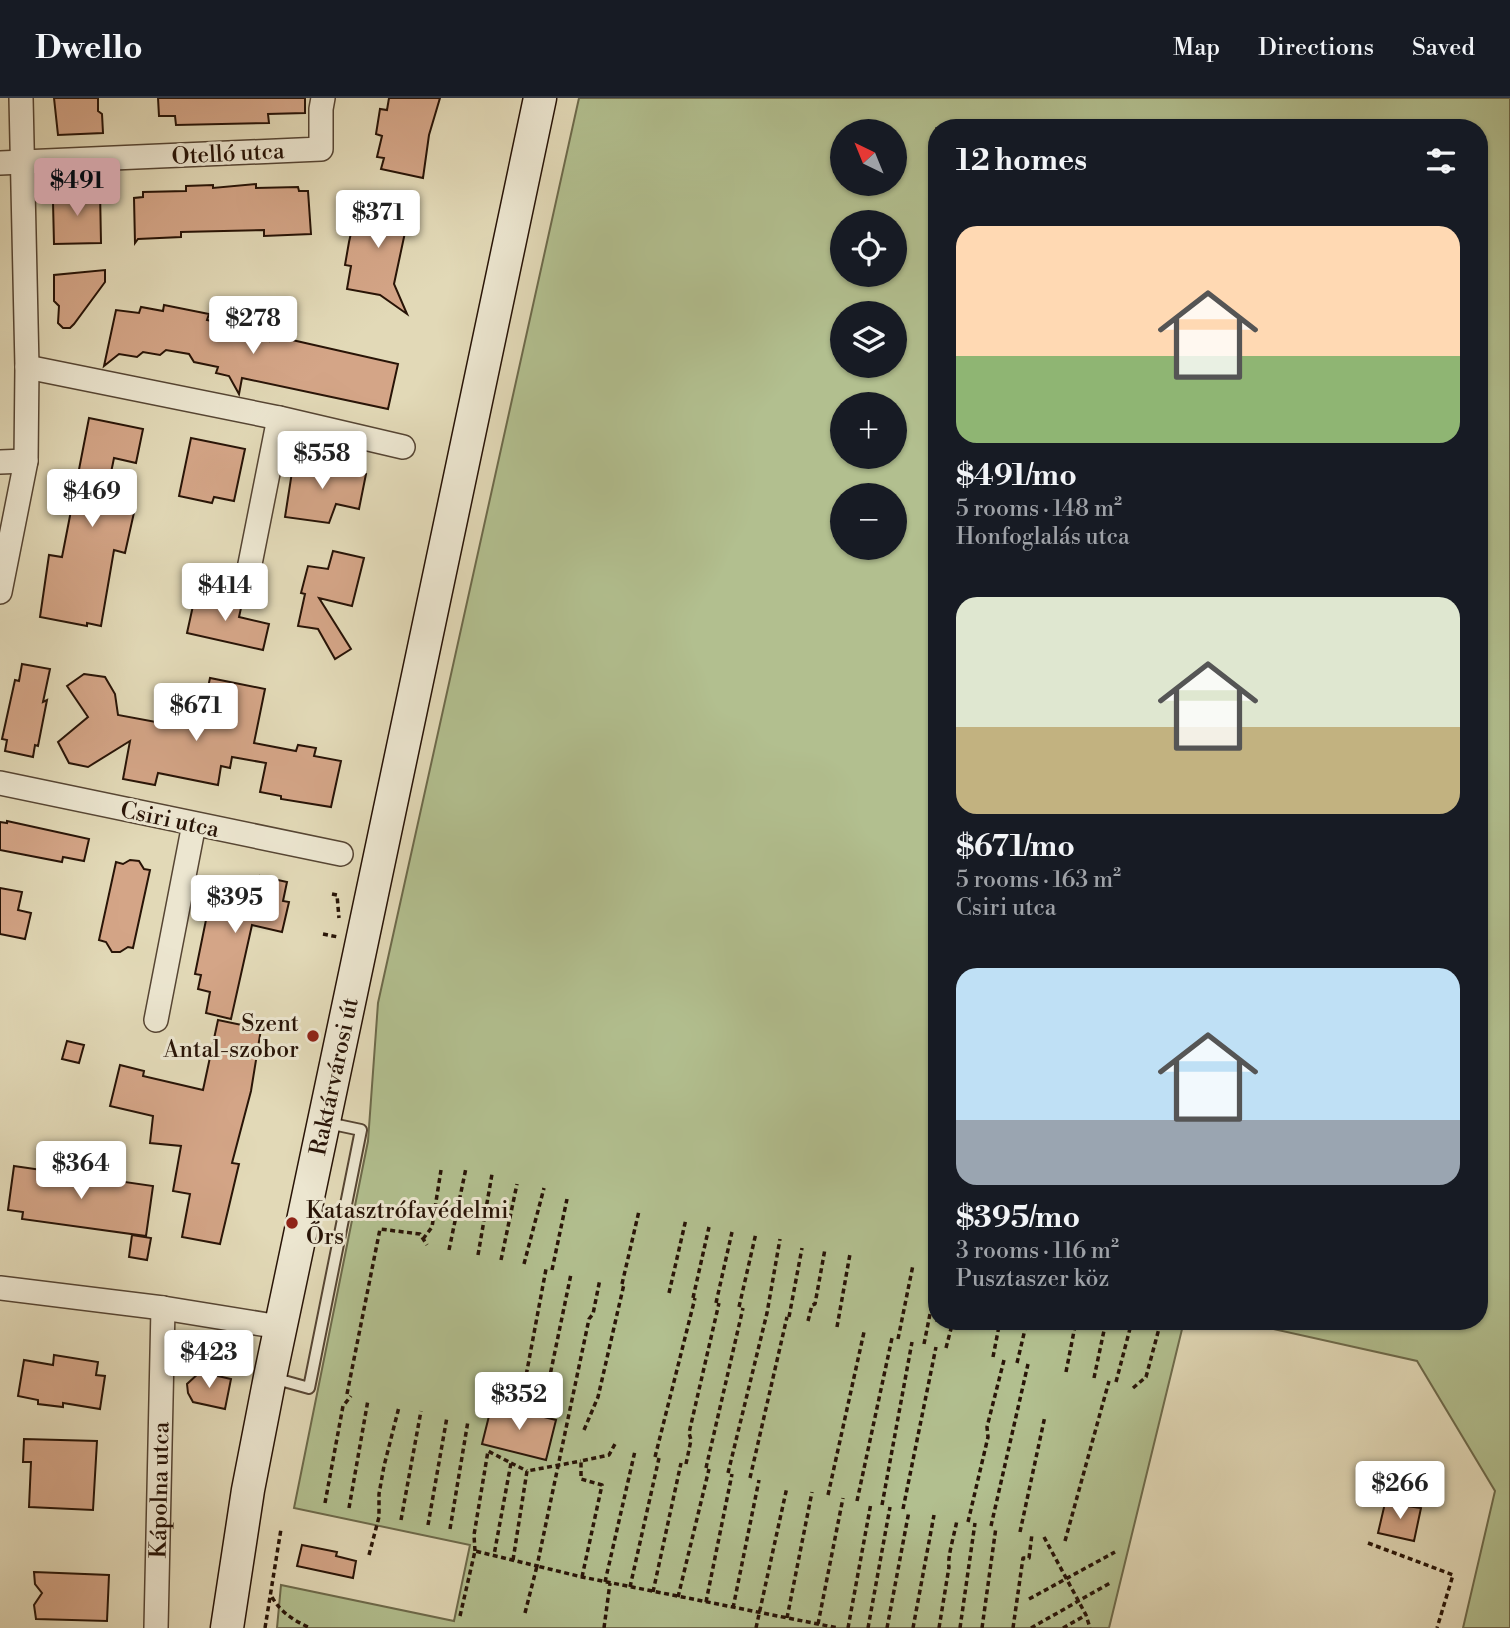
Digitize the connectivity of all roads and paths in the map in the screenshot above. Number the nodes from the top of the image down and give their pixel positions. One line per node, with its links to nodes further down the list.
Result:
1 (21, 98): 4 (street)
2 (323, 98): 4 (street, Otelló utca)
3 (540, 98): 18 (main road, Raktárvárosi út)
4 (11, 162): 5 (street)
5 (27, 367): 6 (street); 8 (street)
6 (279, 418): 7 (street); 10 (street)
7 (403, 447)
8 (26, 461): 9 (street); 11 (street)
9 (0, 462)
10 (248, 569)
11 (0, 592)
12 (0, 783): 13 (street, Csiri utca)
13 (194, 824): 14 (street, Csiri utca); 17 (street)
14 (341, 854)
15 (332, 894): 16 (path)
16 (323, 934)
17 (156, 1020)
18 (323, 1122): 50 (main road, Raktárvárosi út); 71 (lane)
19 (466, 1168): 34 (path)
20 (441, 1170): 30 (path)
21 (492, 1174): 37 (path)
22 (517, 1184): 38 (path)
23 (544, 1188): 39 (path)
24 (567, 1199): 42 (path)
25 (639, 1211): 84 (path)
26 (686, 1219): 46 (path)
27 (709, 1227): 126 (path)
28 (732, 1232): 127 (path)
29 (756, 1233): 129 (path)
30 (423, 1239): 32 (path); 98 (path)
31 (780, 1239): 132 (path)
32 (427, 1245)
33 (802, 1248): 91 (path)
34 (449, 1250)
35 (825, 1250): 48 (path)
36 (850, 1254): 51 (path)
37 (478, 1255)
38 (501, 1260)
39 (524, 1264)
40 (914, 1265): 61 (path)
41 (546, 1269): 78 (path)
42 (552, 1270)
43 (571, 1274): 80 (path)
44 (600, 1279): 89 (path)
45 (0, 1288): 47 (street)
46 (669, 1293)
47 (163, 1308): 50 (street); 140 (street, Kápolna utca)
48 (808, 1321)
49 (928, 1324): 63 (path)
50 (280, 1327): 71 (main road)
51 (837, 1327)
52 (951, 1330): 65 (path)
53 (998, 1330): 66 (path)
54 (1025, 1330): 68 (path)
55 (1074, 1330): 70 (path)
56 (1104, 1330): 72 (path)
57 (1130, 1330): 74 (path)
58 (1159, 1330): 75 (path)
59 (864, 1332): 95 (path)
60 (892, 1338): 97 (path)
61 (898, 1339)
62 (912, 1342): 100 (path)
63 (924, 1344)
64 (936, 1346): 149 (path)
65 (946, 1348)
66 (993, 1357)
67 (1004, 1360): 106 (path)
68 (1017, 1363)
69 (1028, 1364): 153 (path)
70 (1066, 1372)
71 (270, 1377): 141 (main road)
72 (1094, 1378)
73 (1109, 1381): 114 (path)
74 (1116, 1382)
75 (1133, 1388)
76 (368, 1400): 102 (path)
77 (399, 1406): 118 (path)
78 (520, 1408)
79 (421, 1411): 104 (path)
80 (542, 1414)
81 (1045, 1416): 111 (path)
82 (447, 1417): 108 (path)
83 (468, 1421): 110 (path)
84 (584, 1430)
85 (615, 1444): 87 (path)
86 (635, 1451): 124 (path)
87 (581, 1461): 89 (path); 122 (path)
88 (511, 1463): 90 (path); 116 (path); 119 (path)
89 (558, 1464): 90 (path); 121 (path)
90 (527, 1471): 120 (path)
91 (750, 1478)
92 (759, 1480): 133 (path)
93 (787, 1487): 134 (path)
94 (812, 1492): 138 (path)
95 (828, 1495)
96 (843, 1498): 139 (path)
97 (857, 1501)
98 (325, 1503)
99 (871, 1503): 147 (path)
100 (882, 1505)
101 (890, 1507): 148 (path)
102 (349, 1508)
103 (934, 1516): 150 (path)
104 (401, 1520)
105 (957, 1520): 151 (path)
106 (968, 1522)
107 (975, 1523): 152 (path)
108 (428, 1525)
109 (281, 1529): 128 (path)
110 (450, 1529)
111 (1020, 1532)
112 (1032, 1534): 154 (path)
113 (1044, 1537): 123 (path)
114 (1065, 1541)
115 (1368, 1543): 158 (path)
116 (475, 1551): 119 (path); 137 (path)
117 (1115, 1552): 123 (path)
118 (369, 1555)
119 (494, 1555): 120 (path)
120 (513, 1560): 121 (path)
121 (537, 1566): 122 (path); 135 (path)
122 (582, 1577): 124 (path)
123 (1067, 1579): 130 (path); 131 (path)
124 (607, 1582): 126 (path); 144 (path)
125 (1110, 1583): 131 (path)
126 (630, 1587): 127 (path)
127 (653, 1592): 129 (path)
128 (271, 1596): 142 (path); 143 (path)
129 (678, 1597): 132 (path)
130 (1030, 1599)
131 (1079, 1601): 136 (path); 155 (path)
132 (706, 1602): 133 (path)
133 (733, 1608): 134 (path)
134 (758, 1612): 138 (path); 145 (path)
135 (525, 1613)
136 (1086, 1615): 156 (path); 157 (path)
137 (460, 1616)
138 (787, 1618): 139 (path)
139 (818, 1624): 146 (path)
140 (156, 1628)
141 (227, 1628)
142 (265, 1628)
143 (310, 1628)
144 (604, 1628)
145 (756, 1628)
146 (838, 1628)
147 (848, 1628)
148 (868, 1628)
149 (887, 1628)
150 (913, 1628)
151 (939, 1628)
152 (960, 1628)
153 (982, 1628)
154 (1013, 1628)
155 (1031, 1628)
156 (1063, 1628)
157 (1090, 1628)
158 (1437, 1628)

